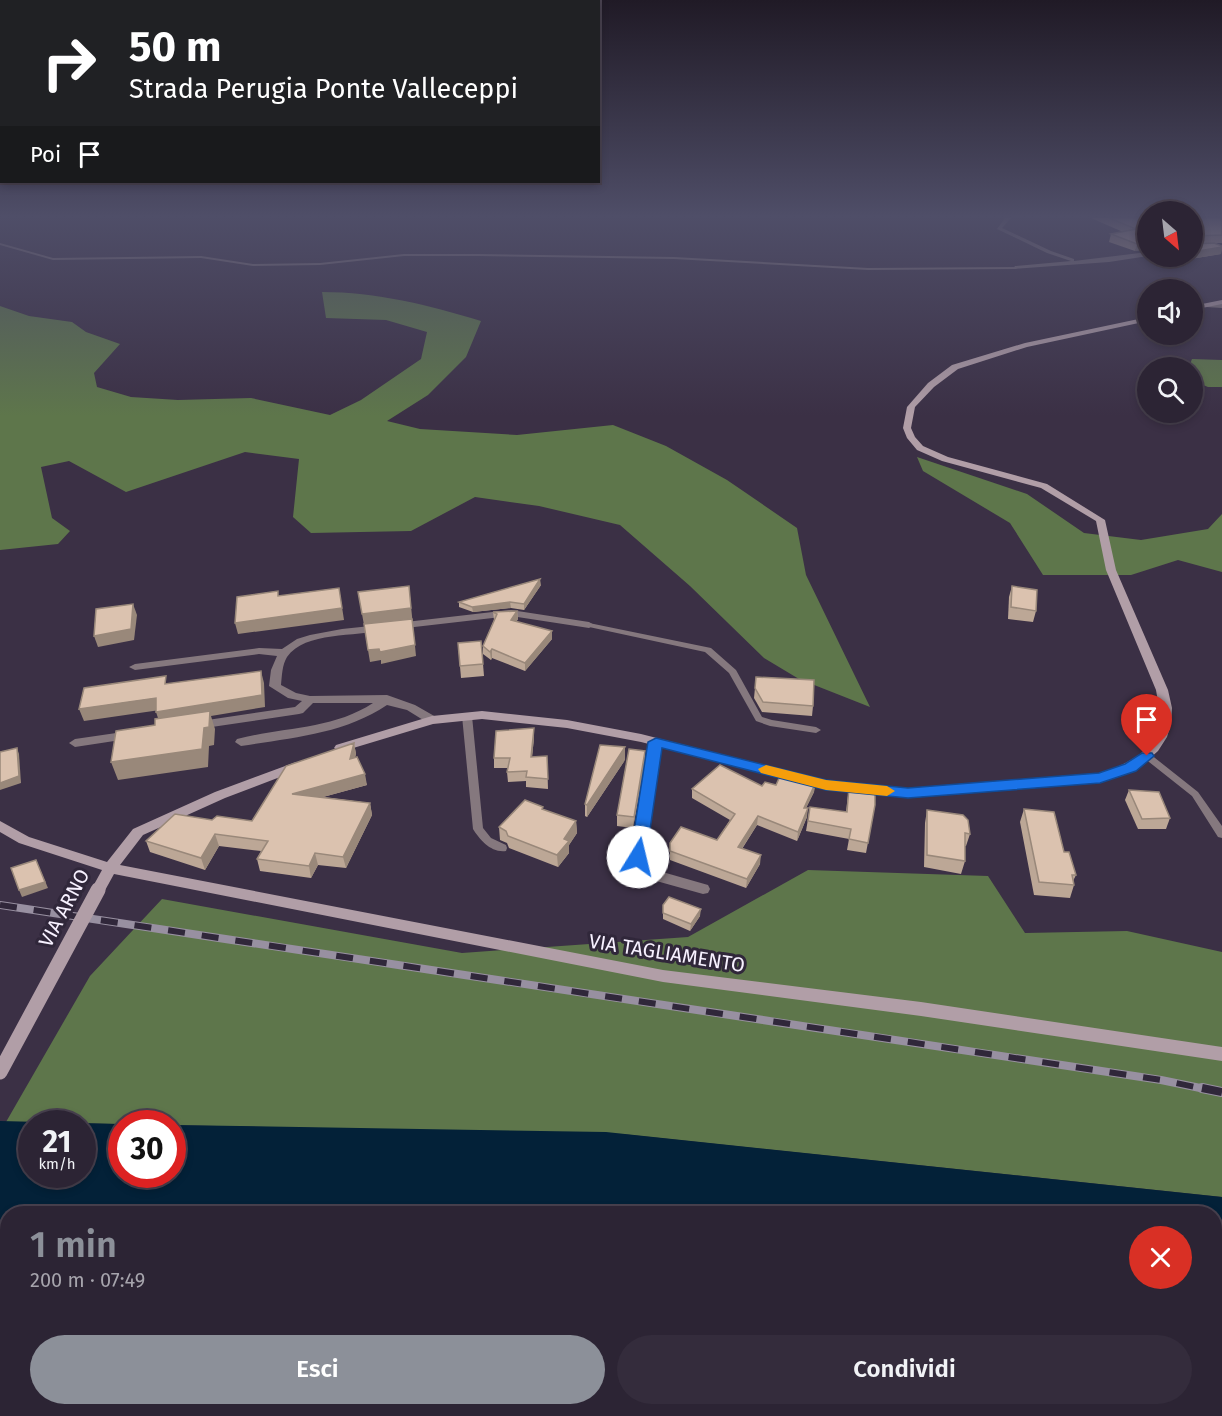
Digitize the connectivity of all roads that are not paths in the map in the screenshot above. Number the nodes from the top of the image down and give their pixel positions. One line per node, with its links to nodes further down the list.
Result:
1 (1222, 304): 2 (street)
2 (1203, 306)
3 (1137, 321): 18 (street)
4 (589, 625): 5 (street); 12 (lane)
5 (284, 653): 6 (street); 8 (street)
6 (135, 667)
7 (387, 699): 8 (street); 10 (street); 14 (street)
8 (309, 700): 11 (street)
9 (467, 716): 10 (street); 15 (street); 22 (lane)
10 (432, 720): 17 (street)
11 (180, 728)
12 (816, 730)
13 (145, 733): 16 (street)
14 (241, 742)
15 (656, 742): 18 (street); 24 (street)
16 (75, 743)
17 (330, 752)
18 (1147, 756): 21 (lane)
19 (308, 761): 23 (street)
20 (0, 826): 23 (street, VIA ARNO)
21 (1222, 834)
22 (502, 849)
23 (110, 867): 25 (street, VIA TAGLIAMENTO); 26 (street, VIA ARNO, bridge)
24 (703, 889)
25 (1222, 1054)
26 (0, 1072)

